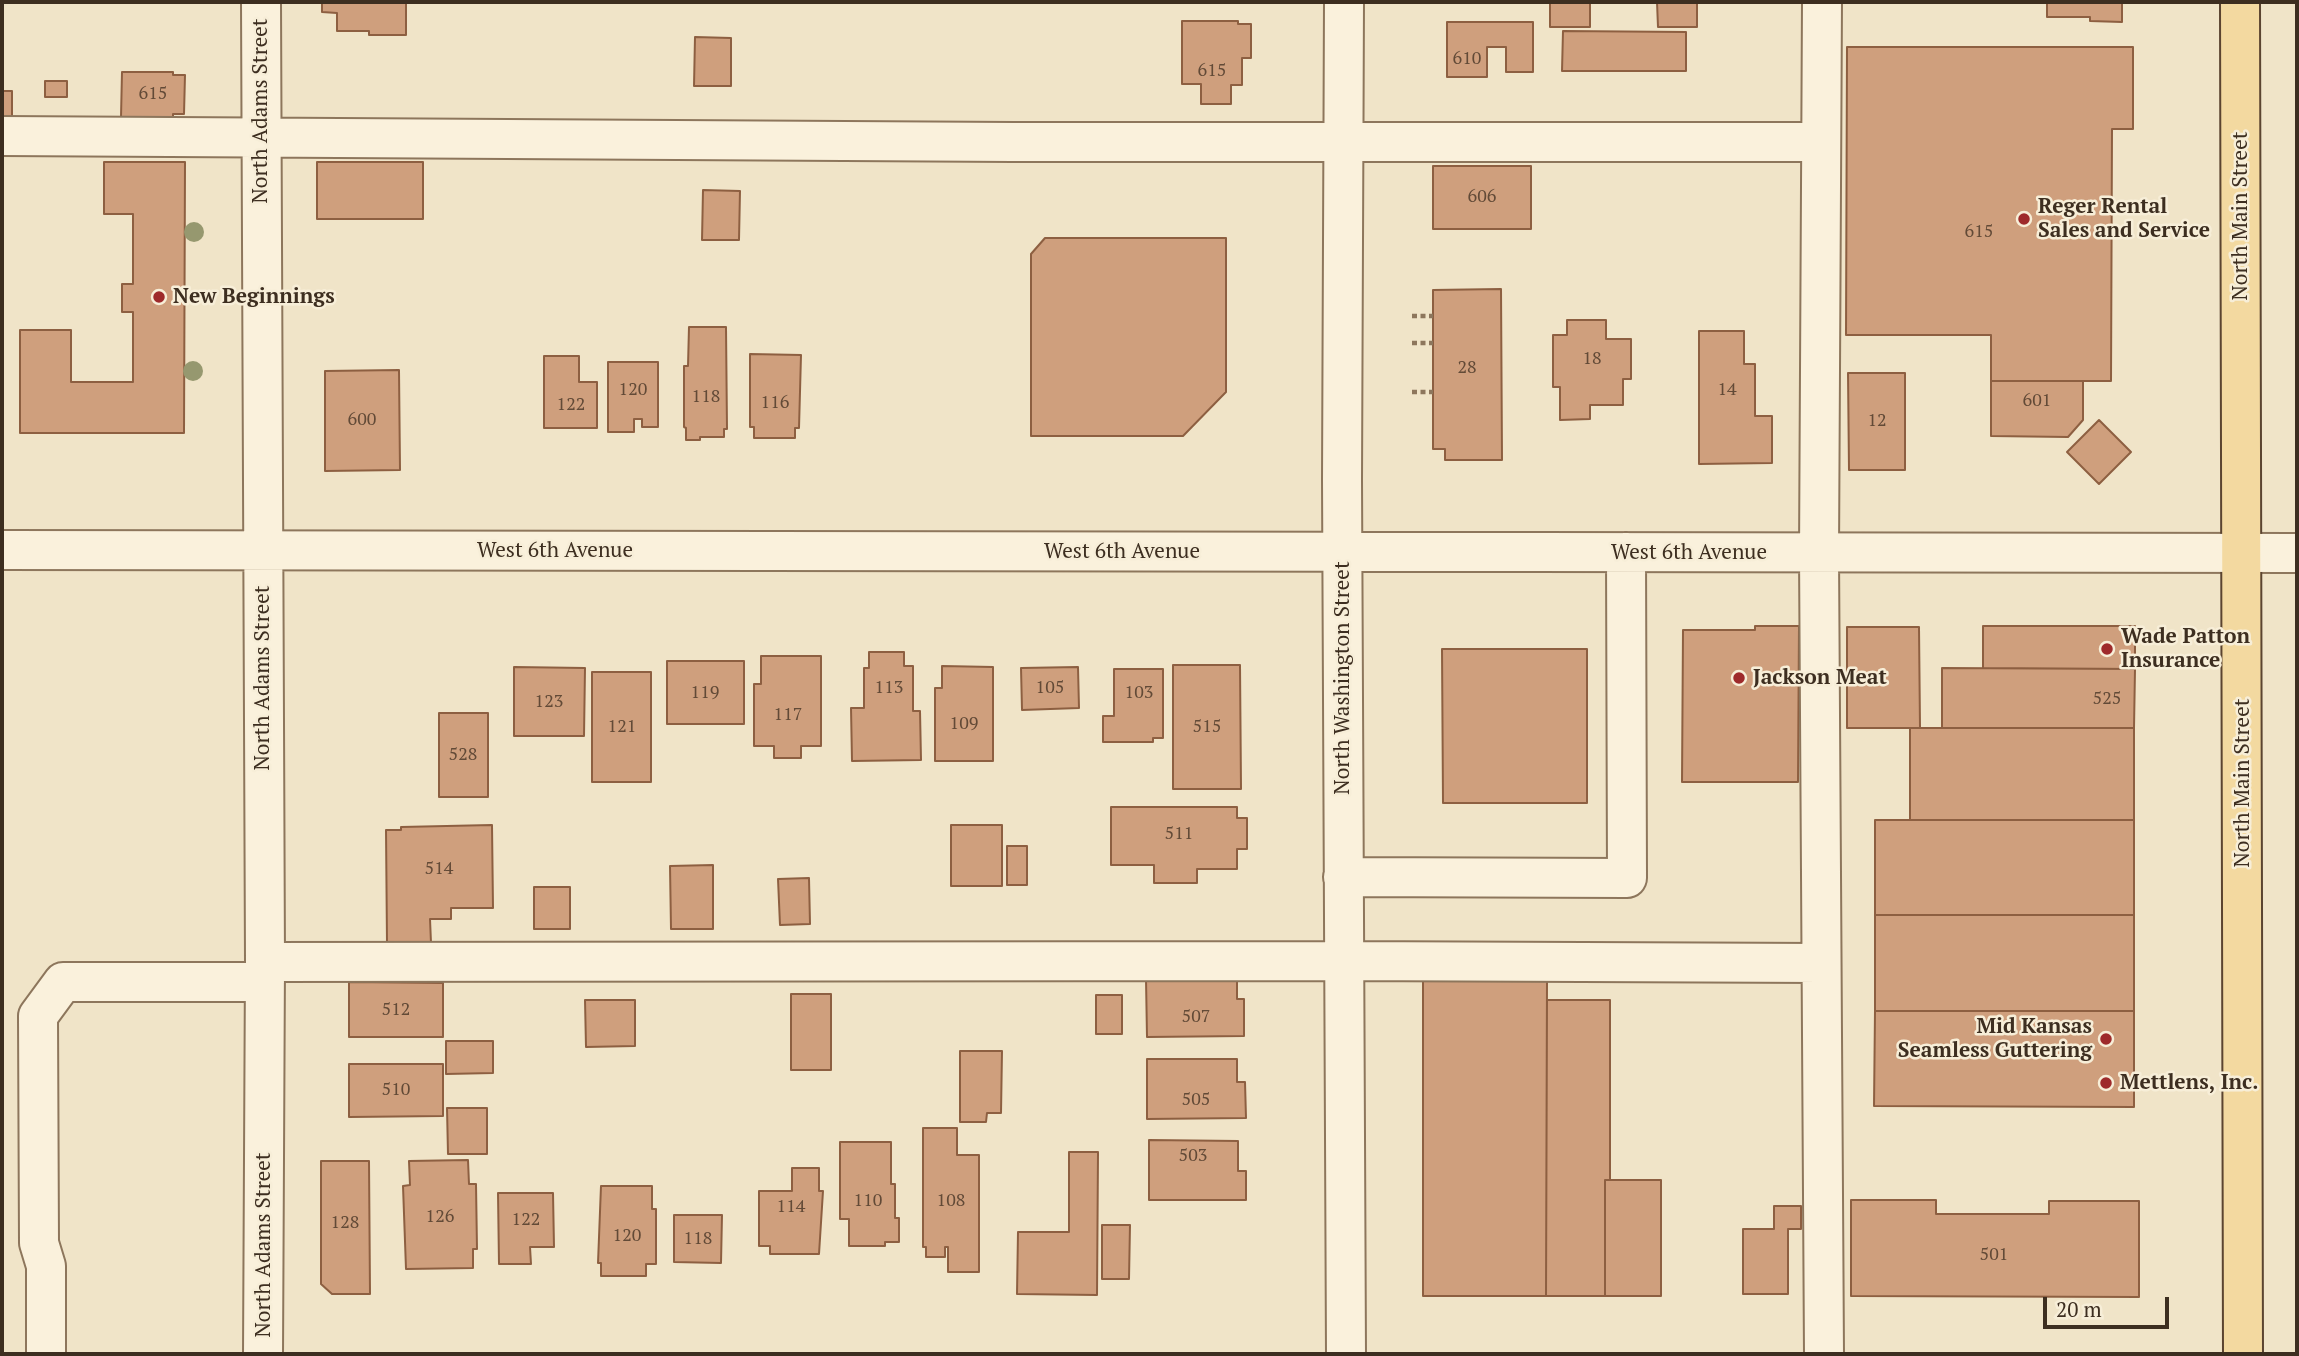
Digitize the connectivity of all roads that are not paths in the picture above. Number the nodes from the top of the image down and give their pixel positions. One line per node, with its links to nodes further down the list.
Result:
1 (261, 2): 6 (street, North Adams Street)
2 (1344, 2): 7 (street, North Washington Street)
3 (1822, 2): 8 (street)
4 (2240, 2): 15 (main road, North Main Street)
5 (2, 136): 6 (street)
6 (260, 138): 7 (street); 10 (street, North Adams Street)
7 (1343, 141): 8 (street); 11 (street, North Washington Street)
8 (1821, 142): 14 (street)
9 (2, 550): 10 (street, West 6th Avenue)
10 (262, 551): 11 (street, West 6th Avenue); 19 (street, North Adams Street)
11 (1343, 551): 12 (street, West 6th Avenue); 16 (street, North Washington Street)
12 (1626, 552): 14 (street, West 6th Avenue); 16 (street)
13 (2297, 553): 15 (street, West 6th Avenue)
14 (1819, 554): 15 (street, West 6th Avenue); 18 (street)
15 (2243, 554): 24 (main road, North Main Street)
16 (1343, 877): 17 (street, North Washington Street)
17 (1343, 961): 18 (street); 19 (street); 22 (street, North Washington Street)
18 (1821, 963): 23 (street)
19 (265, 972): 20 (street); 21 (street, North Adams Street)
20 (46, 1354)
21 (263, 1354)
22 (1346, 1354)
23 (1824, 1354)
24 (2244, 1354)

